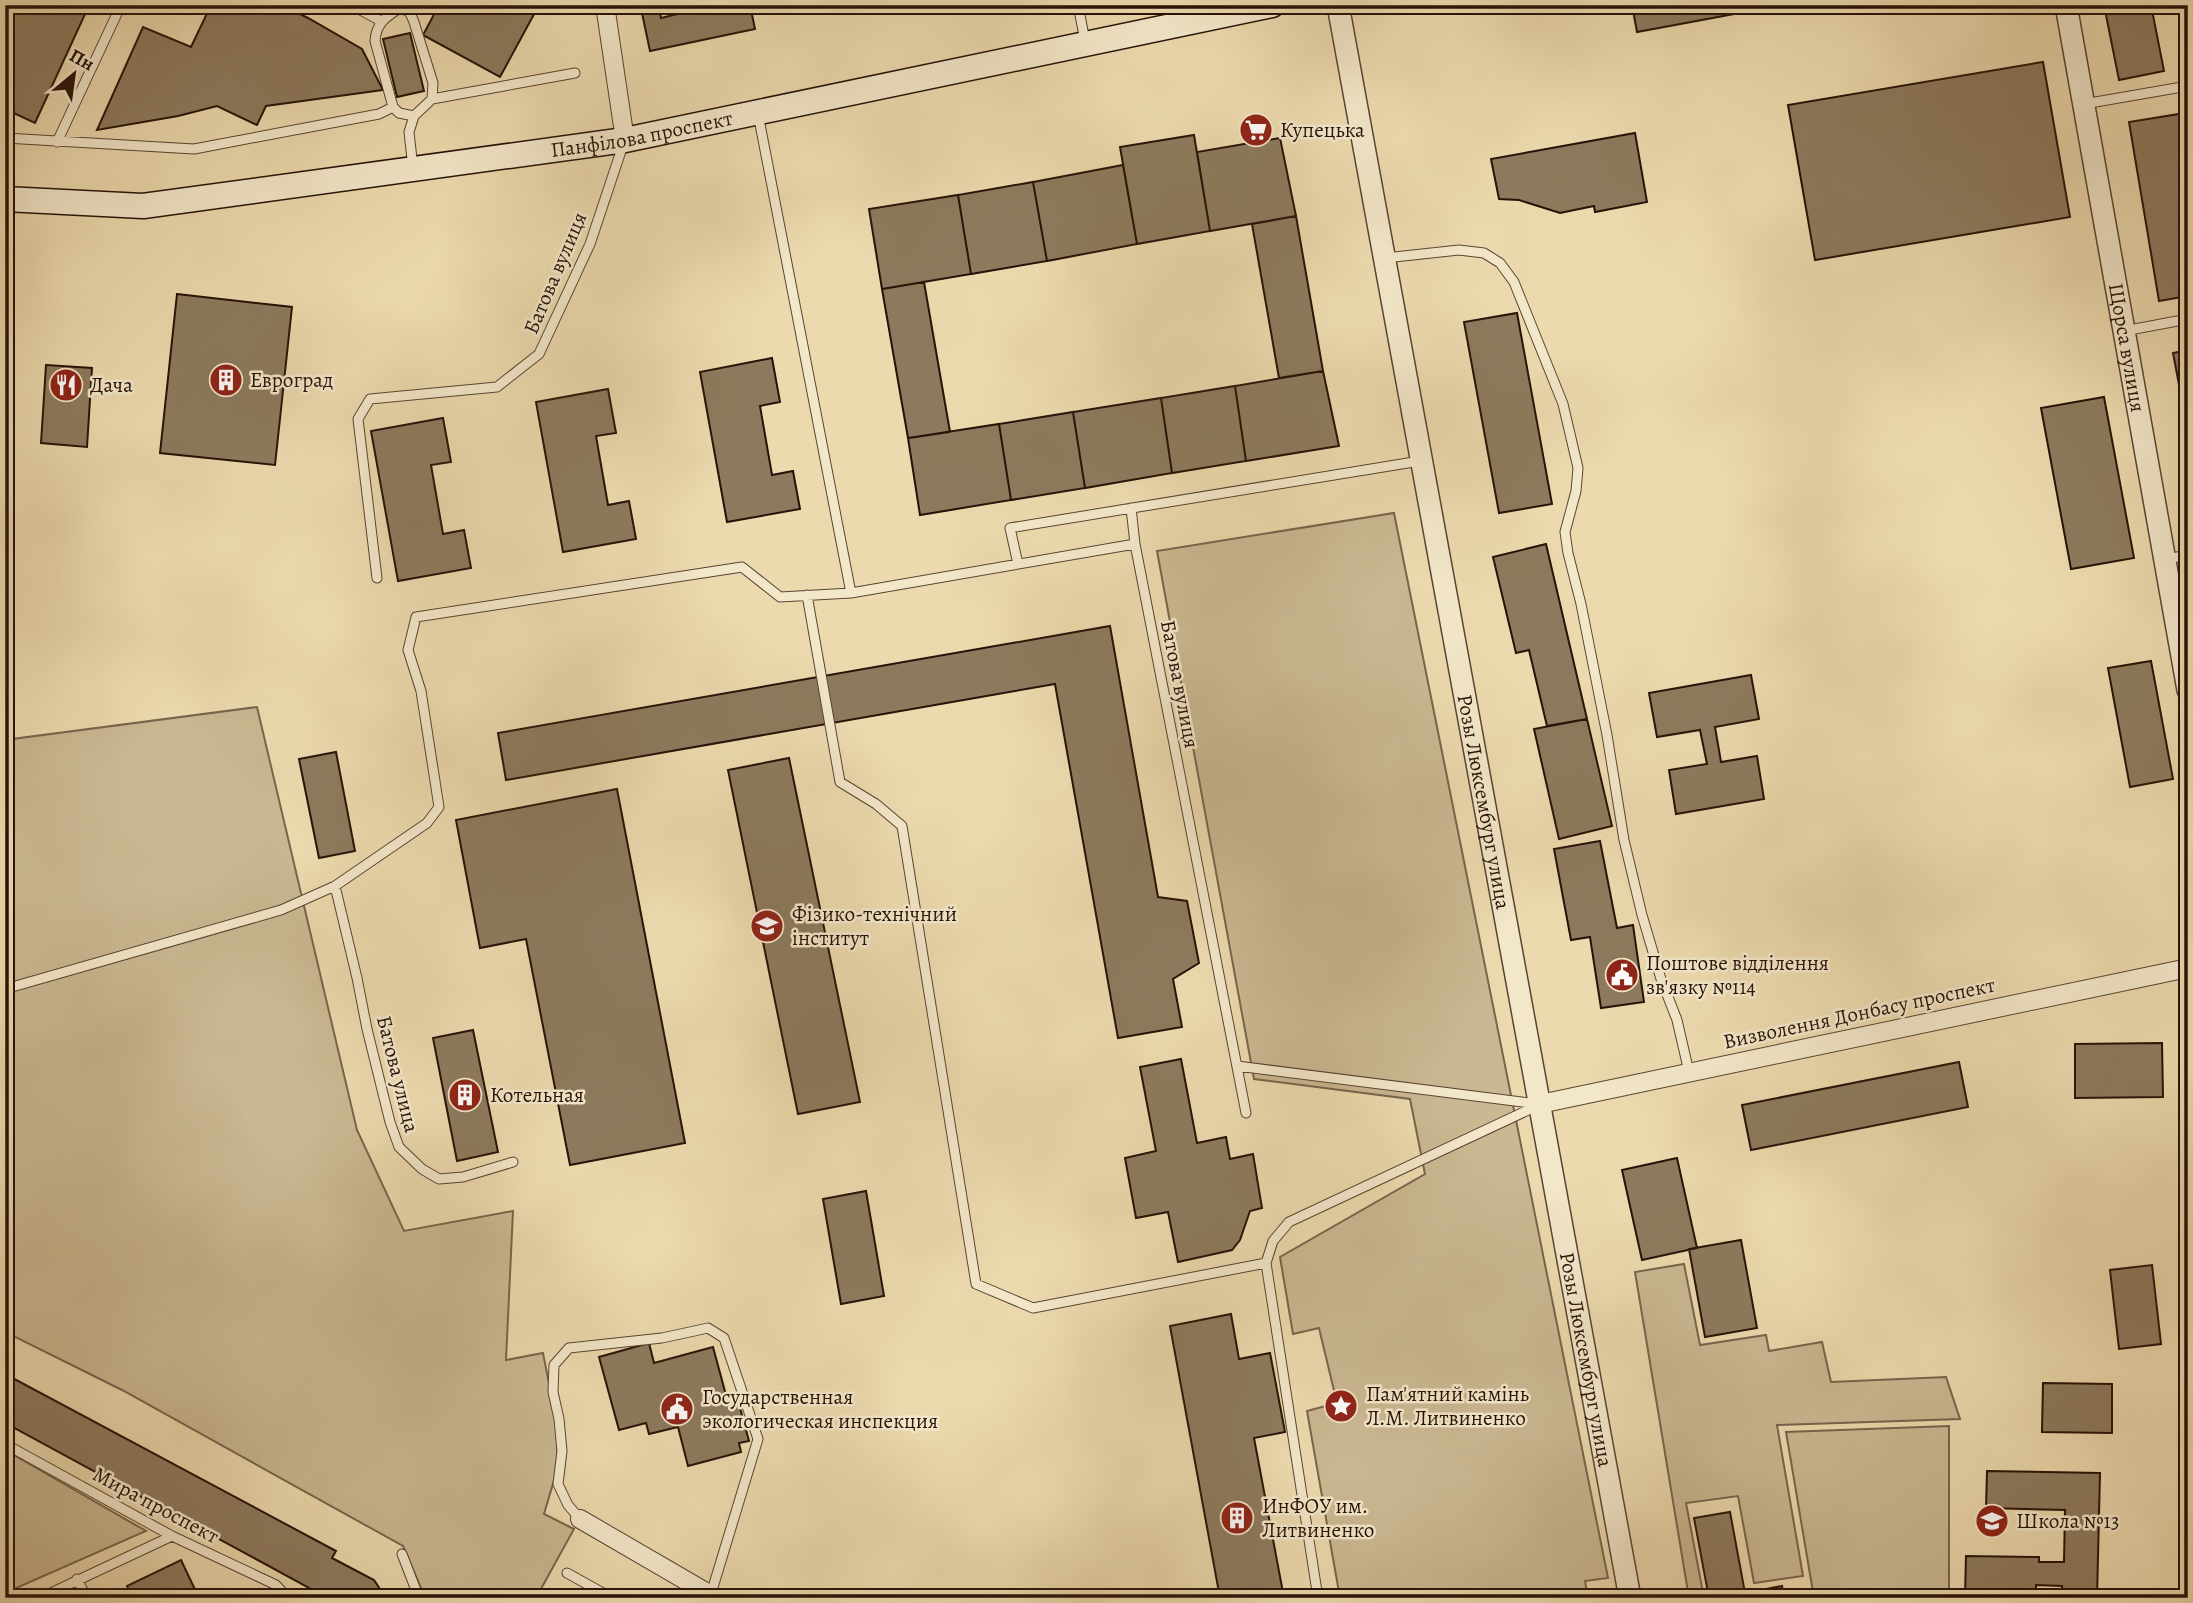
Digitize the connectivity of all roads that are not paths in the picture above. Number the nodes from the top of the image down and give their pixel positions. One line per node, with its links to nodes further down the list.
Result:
1 (121, 5): 20 (lane)
2 (351, 5): 9 (lane)
3 (605, 5): 19 (street)
4 (1078, 5): 10 (lane)
5 (1272, 5): 10 (main road, Панфілова проспект)
6 (1338, 5): 23 (street, Розы Люксембург улица)
7 (2066, 5): 14 (street, Щорса вулиця)
8 (401, 6): 9 (lane); 13 (lane)
9 (381, 20): 15 (lane)
10 (1085, 43): 16 (main road, Панфілова проспект)
11 (575, 73): 13 (lane)
12 (2188, 86): 14 (lane)
13 (432, 99): 17 (lane)
14 (2084, 104): 25 (street, Щорса вулиця)
15 (393, 107): 17 (lane); 20 (lane)
16 (758, 112): 19 (main road, Панфілова проспект); 33 (lane)
17 (414, 116): 21 (lane)
18 (5, 138): 20 (lane)
19 (625, 140): 21 (main road, Панфілова проспект); 32 (lane, Батова вулиця)
20 (57, 142)
21 (413, 169): 22 (main road, Панфілова проспект)
22 (5, 199)
23 (1385, 258): 26 (street, Розы Люксембург улица); 40 (lane)
24 (2188, 319): 25 (lane)
25 (2124, 331): 30 (street, Щорса вулиця)
26 (1422, 461): 27 (lane); 41 (street, Розы Люксембург улица)
27 (1131, 508): 28 (lane, Батова вулиця); 31 (lane)
28 (1135, 544): 31 (lane); 39 (lane, Батова вулиця)
29 (2188, 555): 30 (lane)
30 (2165, 559): 35 (street, Щорса вулиця)
31 (1018, 564): 33 (lane)
32 (377, 578)
33 (851, 593): 34 (lane)
34 (807, 596): 36 (lane); 44 (lane)
35 (2188, 690)
36 (335, 886): 38 (lane); 43 (lane, Батова улица)
37 (2188, 968): 40 (street, Визволення Донбасу проспект)
38 (5, 989)
39 (1237, 1066): 41 (lane); 42 (lane, Батова вулиця)
40 (1689, 1072): 41 (street, Визволення Донбасу проспект)
41 (1540, 1104): 44 (lane); 58 (street, Розы Люксембург улица)
42 (1246, 1113)
43 (513, 1162)
44 (1266, 1263): 57 (lane)
45 (5, 1444): 47 (lane, Мира проспект)
46 (580, 1520): 51 (street); 51 (lane)
47 (172, 1536): 50 (lane); 54 (lane, Мира проспект)
48 (402, 1555): 55 (lane)
49 (567, 1573): 56 (lane)
50 (77, 1579): 52 (lane); 53 (lane)
51 (714, 1596)
52 (40, 1598)
53 (87, 1598)
54 (288, 1598)
55 (419, 1598)
56 (612, 1598)
57 (1318, 1598)
58 (1630, 1598)

